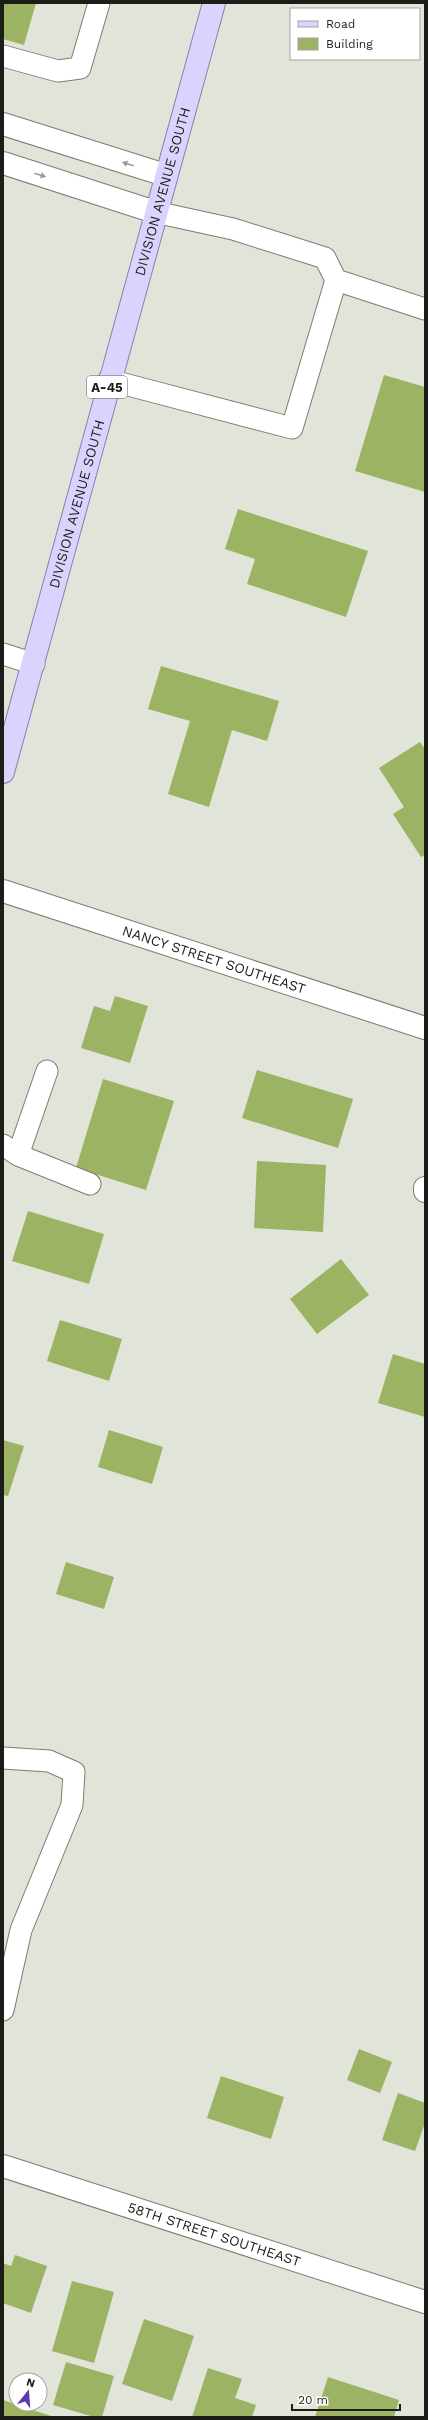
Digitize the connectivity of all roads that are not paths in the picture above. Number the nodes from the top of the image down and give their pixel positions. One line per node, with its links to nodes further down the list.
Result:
1 (99, 3): 3 (lane)
2 (214, 3): 6 (main road, DIVISION AVENUE SOUTH / A-45)
3 (3, 56)
4 (3, 124): 6 (street, one-way to 4)
5 (3, 163): 7 (street, one-way to 7)
6 (165, 175): 7 (main road, DIVISION AVENUE SOUTH / A-45)
7 (155, 212): 8 (lane); 10 (main road, DIVISION AVENUE SOUTH / A-45)
8 (336, 280): 9 (lane); 10 (lane)
9 (425, 309)
10 (109, 380): 12 (main road, DIVISION AVENUE SOUTH / A-45)
11 (3, 654): 12 (lane)
12 (34, 664): 13 (main road, DIVISION AVENUE SOUTH / A-45)
13 (3, 772)
14 (3, 891): 15 (street, NANCY STREET SOUTHEAST)
15 (425, 1028)
16 (47, 1071): 17 (lane)
17 (10, 1150): 18 (lane)
18 (90, 1184)
19 (3, 1758): 20 (lane)
20 (3, 2010)
21 (3, 2166): 22 (street, 58TH STREET SOUTHEAST)
22 (425, 2302)

